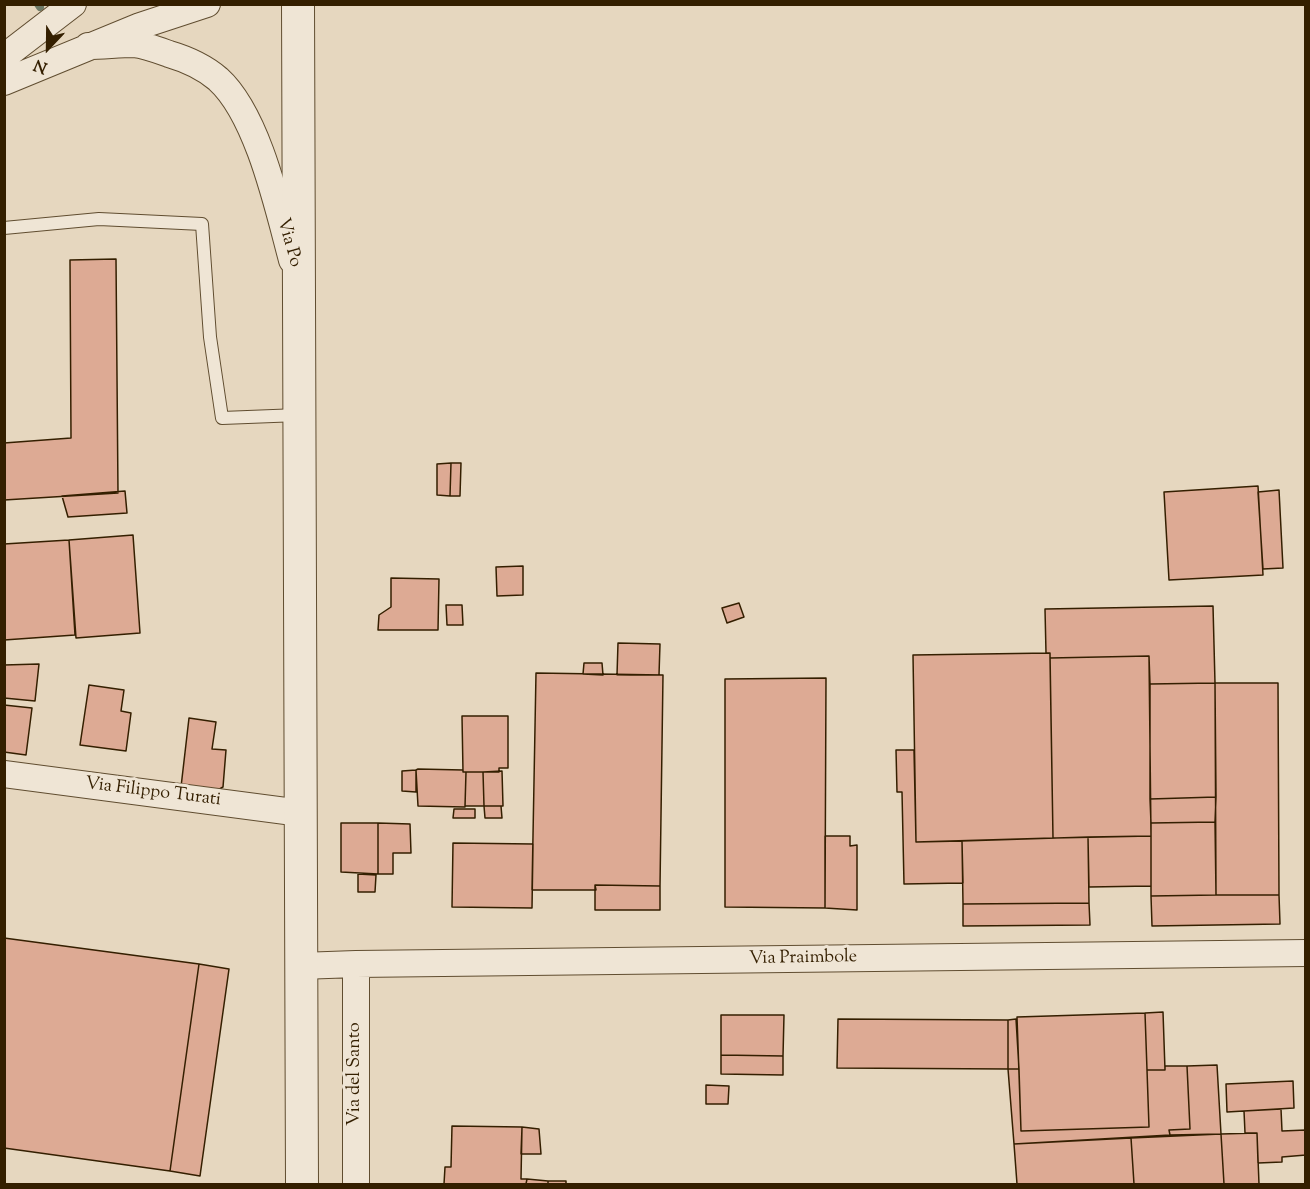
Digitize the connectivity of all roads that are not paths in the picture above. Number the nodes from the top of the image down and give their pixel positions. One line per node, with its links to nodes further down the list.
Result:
1 (73, 4): 5 (street)
2 (207, 4): 4 (street, Via Po)
3 (298, 4): 8 (street, Via Po)
4 (88, 46): 6 (street, Via Po); 8 (street, Via Po)
5 (4, 57)
6 (4, 82)
7 (4, 228): 9 (lane)
8 (299, 282): 9 (street)
9 (299, 415): 11 (street)
10 (4, 774): 11 (street, Via Filippo Turati)
11 (301, 813): 14 (street)
12 (1305, 953): 13 (street, Via Praimbole)
13 (356, 964): 14 (street, Via Praimbole); 16 (street, Via del Santo)
14 (300, 966): 15 (street)
15 (302, 1185)
16 (356, 1185)

